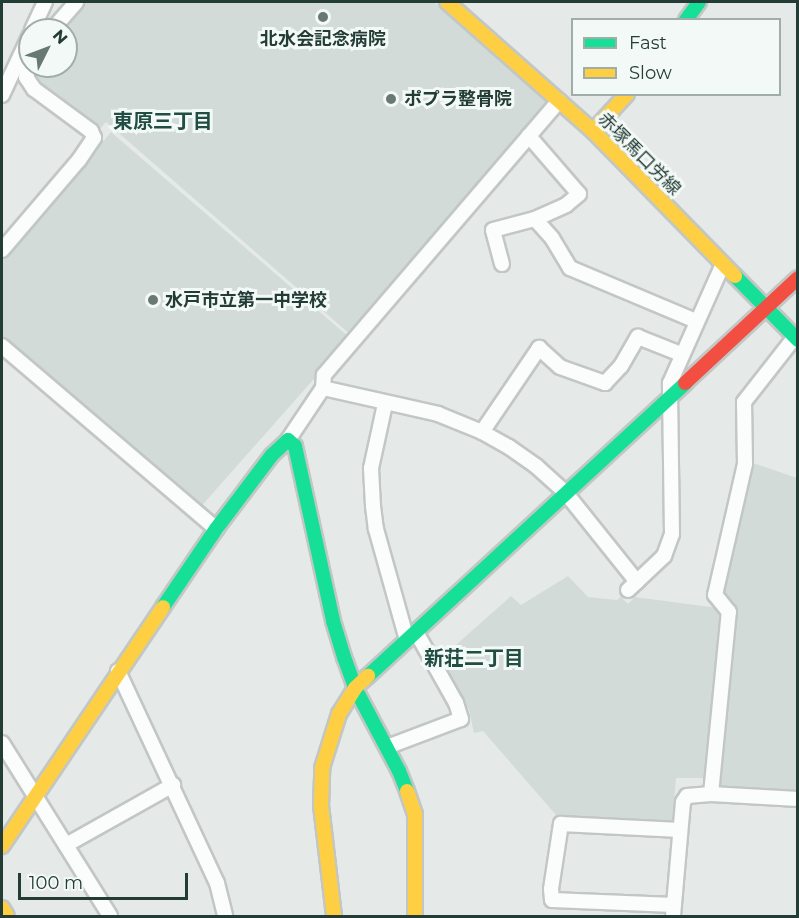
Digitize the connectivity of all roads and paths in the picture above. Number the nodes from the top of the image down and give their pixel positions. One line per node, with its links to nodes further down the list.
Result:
1 (45, 2): 5 (street)
2 (76, 2): 6 (street)
3 (447, 2): 12 (main road, 赤塚馬口労線)
4 (699, 2): 7 (main road)
5 (38, 18)
6 (62, 18)
7 (687, 18)
8 (18, 61): 10 (street)
9 (27, 78): 16 (street)
10 (2, 95)
11 (625, 96): 13 (main road)
12 (560, 101): 13 (main road, 赤塚馬口労線); 14 (street)
13 (593, 131): 18 (main road, 赤塚馬口労線)
14 (530, 136): 15 (street); 25 (street)
15 (535, 219): 17 (street); 21 (street)
16 (2, 250)
17 (502, 264)
18 (723, 264): 20 (main road, 赤塚馬口労線); 21 (street)
19 (798, 278): 20 (main road)
20 (766, 307): 22 (main road, 赤塚馬口労線); 26 (main road)
21 (696, 321): 24 (street)
22 (796, 339): 38 (street)
23 (2, 346): 31 (street)
24 (681, 354): 26 (street); 28 (street)
25 (323, 388): 27 (street); 29 (street)
26 (671, 395): 30 (main road); 30 (street)
27 (385, 404): 28 (street); 32 (street)
28 (482, 432): 30 (street)
29 (288, 440): 31 (main road); 34 (main road)
30 (565, 492): 32 (main road)
31 (216, 529): 33 (main road)
32 (412, 636): 34 (main road); 36 (street)
33 (118, 671): 37 (street); 39 (main road)
34 (355, 688): 36 (main road); 49 (main road)
35 (2, 743): 39 (street)
36 (387, 747): 50 (main road)
37 (173, 785): 42 (street); 48 (street)
38 (711, 794): 40 (street); 41 (street)
39 (35, 796): 42 (street); 43 (main road)
40 (798, 799)
41 (680, 830): 45 (street); 45 (street)
42 (66, 845): 47 (street)
43 (2, 846)
44 (2, 908): 46 (main road)
45 (673, 911)
46 (7, 916)
47 (110, 916)
48 (225, 916)
49 (334, 916)
50 (415, 916)

